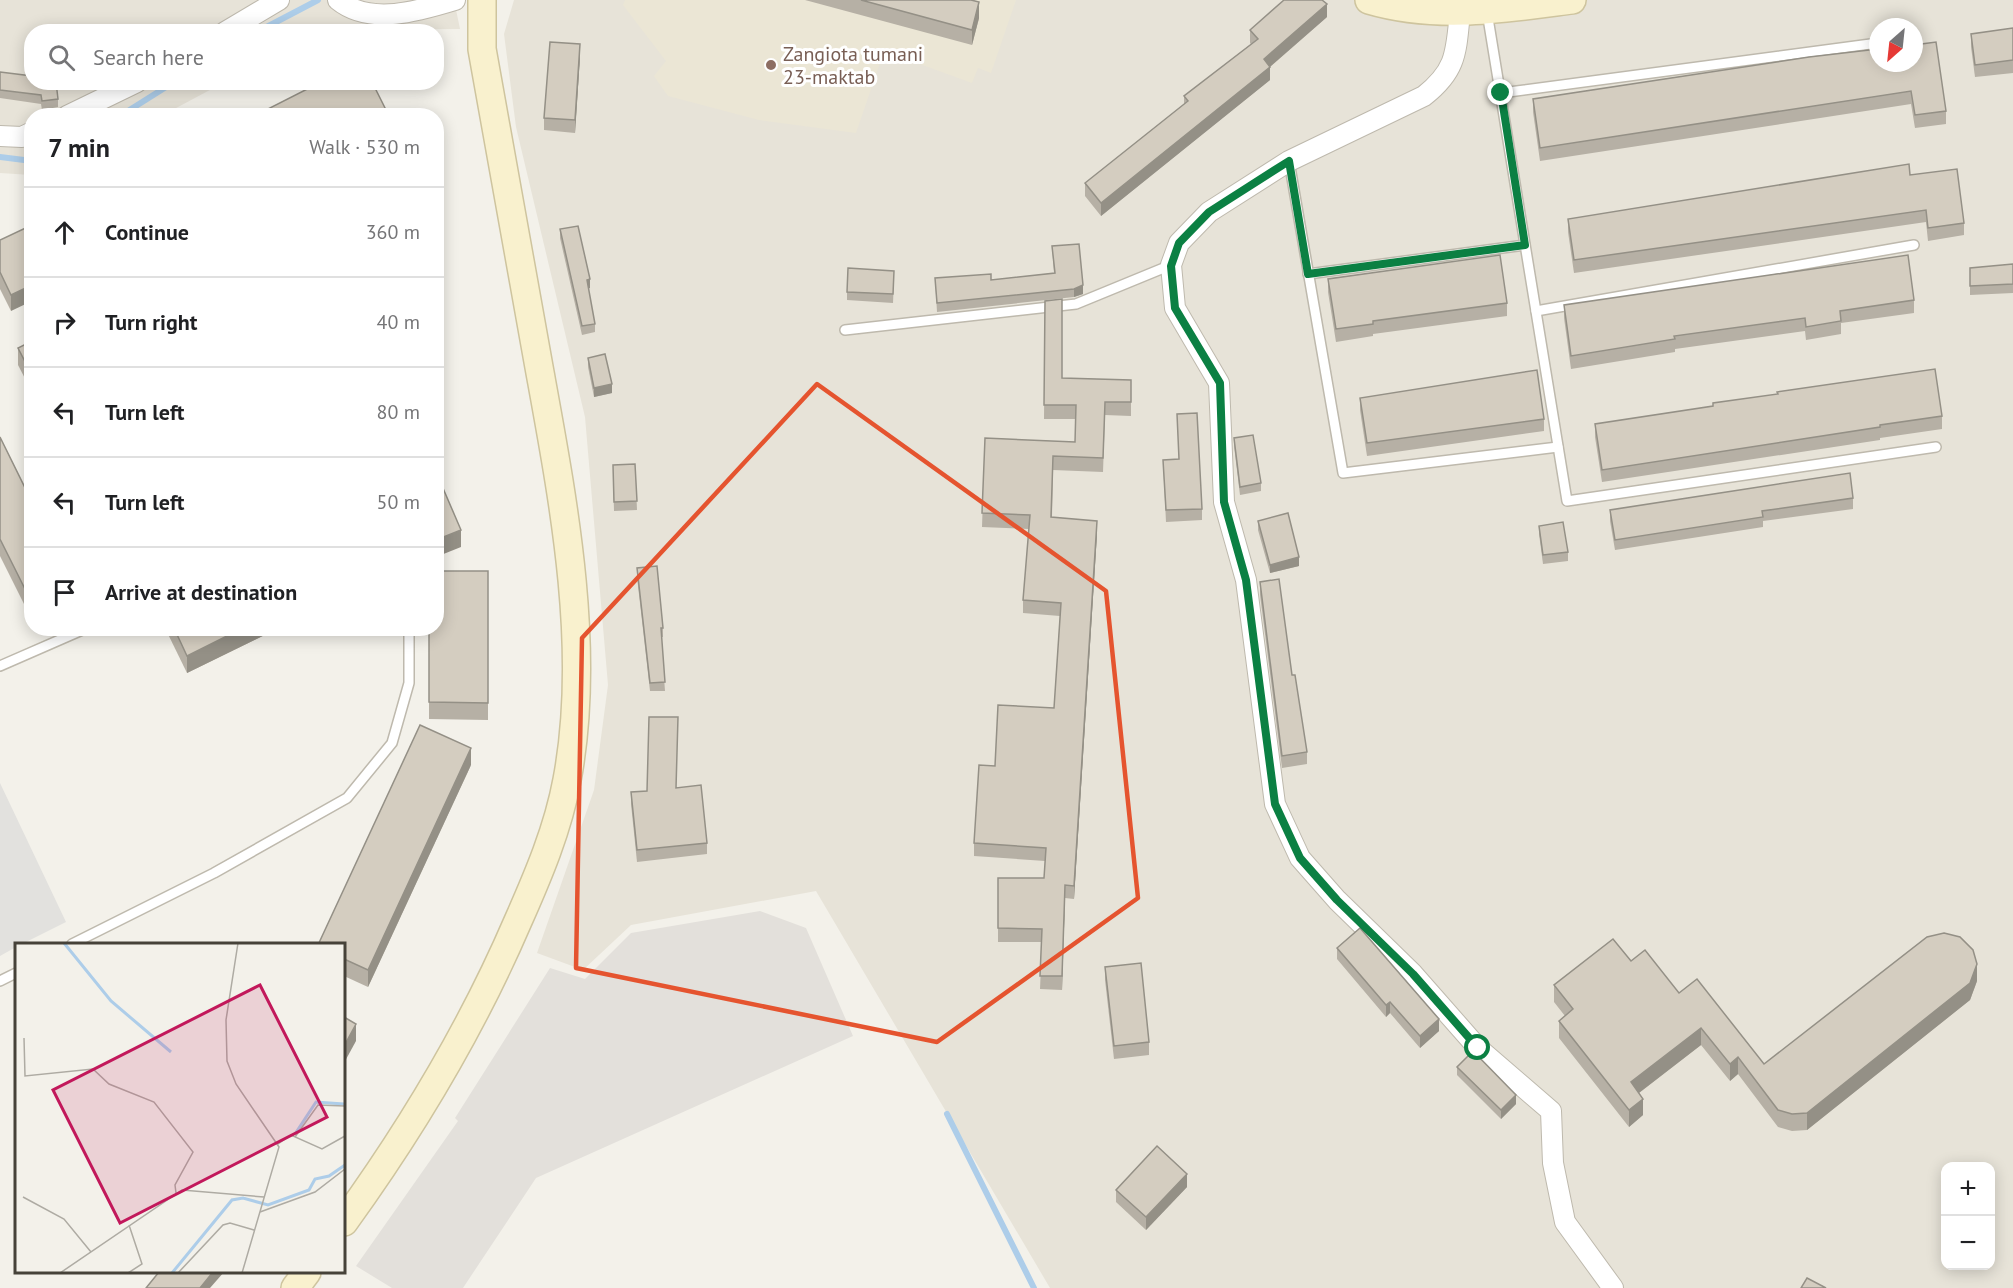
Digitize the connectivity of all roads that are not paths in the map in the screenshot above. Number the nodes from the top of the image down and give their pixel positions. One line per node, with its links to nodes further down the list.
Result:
1 (279, 0): 9 (street)
2 (338, 0): 3 (street)
3 (455, 0)
4 (482, 0): 31 (main road)
5 (1369, 0): 8 (main road)
6 (1572, 0): 7 (main road)
7 (1487, 11): 8 (main road); 12 (lane)
8 (1460, 12): 16 (street)
9 (238, 24)
10 (1869, 44): 12 (lane)
11 (121, 90): 13 (street)
12 (1501, 93): 17 (lane)
13 (83, 108)
14 (0, 136): 15 (street)
15 (24, 136)
16 (1289, 161): 19 (street); 20 (lane)
17 (1525, 245): 20 (lane); 21 (lane)
18 (1914, 245): 21 (lane)
19 (1171, 266): 22 (lane); 34 (street)
20 (1308, 274): 23 (lane)
21 (1536, 311): 23 (lane)
22 (845, 330)
23 (1558, 447): 24 (lane)
24 (1935, 447)
25 (69, 636): 27 (lane)
26 (409, 636): 28 (lane)
27 (0, 666)
28 (76, 943)
29 (15, 974): 30 (lane)
30 (0, 981)
31 (345, 1220)
32 (306, 1273): 33 (main road)
33 (295, 1288)
34 (1613, 1288)

